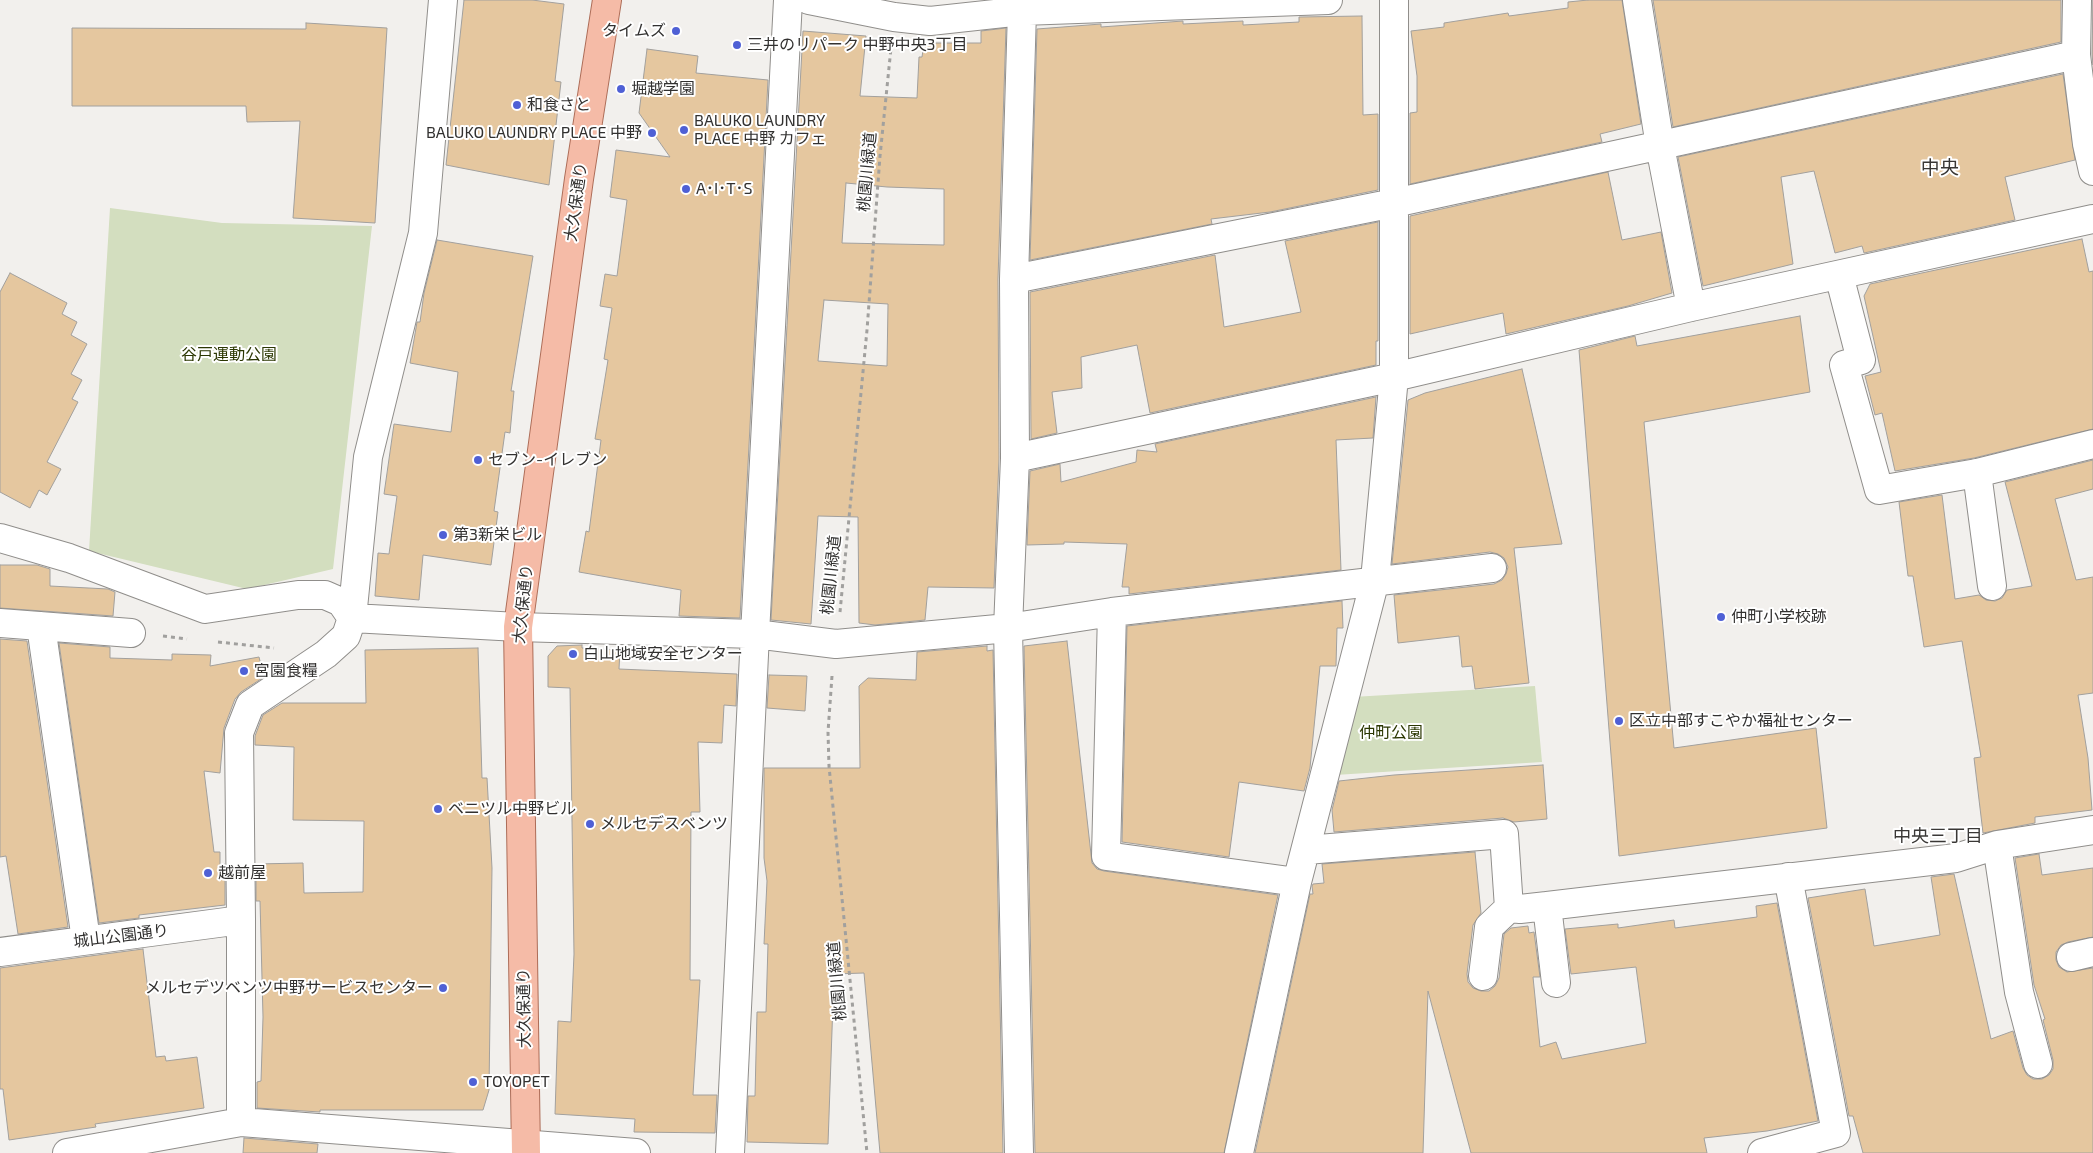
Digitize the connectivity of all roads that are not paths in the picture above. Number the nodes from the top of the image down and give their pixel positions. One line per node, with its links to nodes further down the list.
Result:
1 (443, 0): 29 (street)
2 (607, 0): 32 (main road, 大久保通り)
3 (788, 0): 35 (street)
4 (809, 0): 9 (street)
5 (1328, 0): 10 (street)
6 (1394, 0): 15 (street)
7 (1637, 0): 13 (street)
8 (2077, 0): 11 (street)
9 (933, 10): 10 (street)
10 (1022, 11): 18 (street)
11 (2076, 55): 12 (street); 13 (street)
12 (2090, 143): 14 (street)
13 (1660, 146): 15 (street); 19 (street)
14 (2093, 171)
15 (1394, 203): 18 (street); 20 (street)
16 (2093, 219): 17 (street)
17 (1839, 275): 19 (street); 23 (street)
18 (1014, 279): 22 (street)
19 (1691, 307): 20 (street)
20 (1394, 378): 22 (street); 26 (street)
21 (2093, 444): 23 (street)
22 (1015, 458): 33 (street)
23 (1977, 473): 27 (street)
24 (0, 538): 29 (street)
25 (1492, 568): 26 (street)
26 (1375, 580): 28 (street); 38 (street)
27 (1992, 586)
28 (1112, 612): 33 (street); 40 (street)
29 (352, 618): 32 (street); 43 (street)
30 (0, 622): 31 (street)
31 (41, 626): 34 (street); 44 (street)
32 (518, 627): 35 (street); 52 (main road, 大久保通り)
33 (1008, 628): 35 (street); 56 (street)
34 (131, 633)
35 (755, 634): 55 (street)
36 (2093, 830): 37 (street)
37 (1997, 845): 39 (street); 48 (street)
38 (1306, 850): 40 (street); 42 (street)
39 (1788, 877): 41 (street); 51 (street)
40 (1297, 882): 57 (street)
41 (1547, 906): 42 (street); 47 (street)
42 (1508, 908): 46 (street)
43 (241, 920): 44 (street, 城山公園通り); 49 (street)
44 (86, 940): 45 (street, 城山公園通り)
45 (0, 952)
46 (1483, 976)
47 (1556, 983)
48 (2038, 1064)
49 (241, 1122): 50 (street); 53 (street)
50 (337, 1141): 52 (street)
51 (1839, 1143): 58 (street)
52 (526, 1149): 54 (street)
53 (67, 1153)
54 (636, 1153)
55 (730, 1153)
56 (1019, 1153)
57 (1239, 1153)
58 (1762, 1153)

